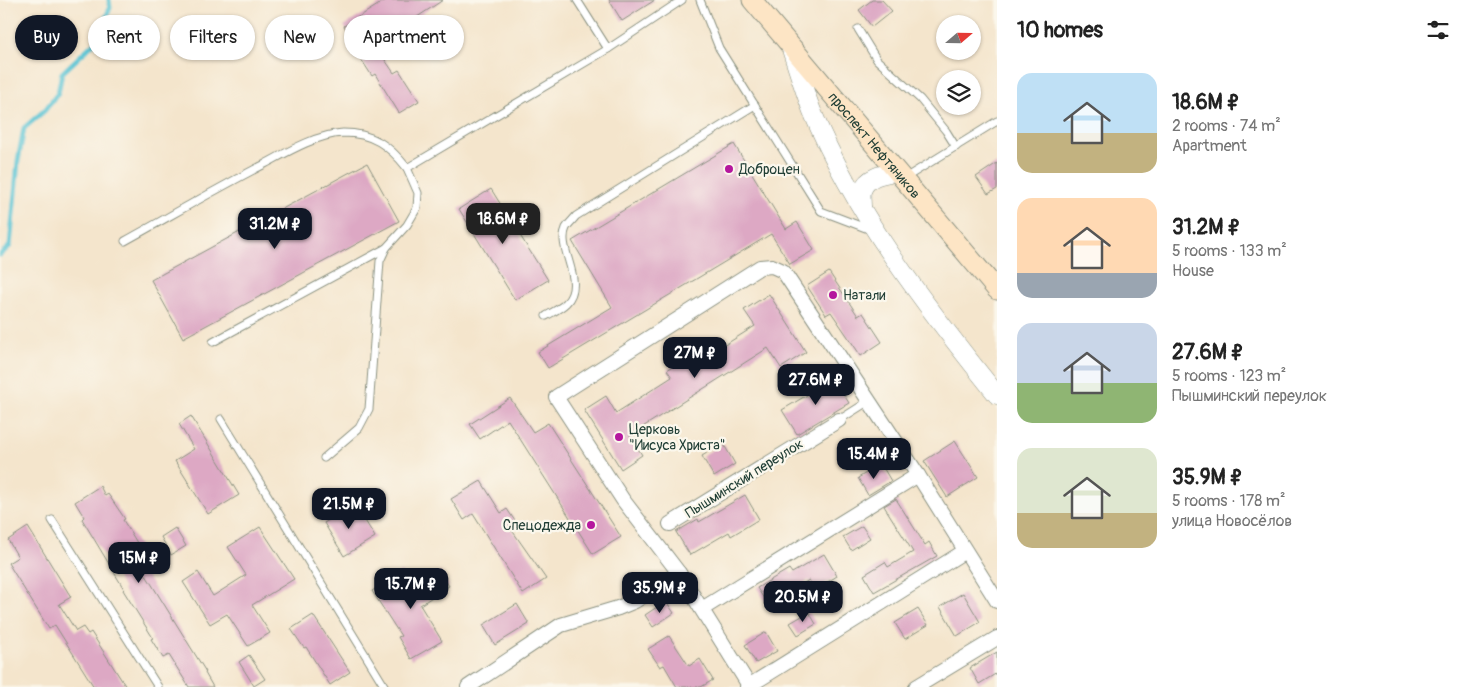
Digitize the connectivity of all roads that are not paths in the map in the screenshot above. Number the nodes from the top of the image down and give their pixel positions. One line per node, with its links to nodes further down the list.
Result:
1 (577, 0): 7 (lane)
2 (682, 0): 7 (lane)
3 (700, 0): 8 (lane)
4 (752, 0): 6 (main road, проспект Нефтяников)
5 (858, 30): 10 (lane)
6 (790, 46): 12 (main road, проспект Нефтяников); 13 (street)
7 (608, 49): 11 (lane)
8 (754, 105): 14 (lane); 18 (lane)
9 (997, 121): 10 (lane)
10 (956, 147): 12 (lane)
11 (407, 168): 15 (lane); 16 (lane)
12 (899, 176): 13 (street); 17 (main road, проспект Нефтяников)
13 (862, 207): 14 (street)
14 (878, 233): 20 (street)
15 (125, 241)
16 (386, 248): 19 (lane); 24 (lane)
17 (991, 281)
18 (546, 316)
19 (213, 342)
20 (997, 395)
21 (870, 401): 23 (lane, Пышминский переулок); 25 (street); 29 (street)
22 (222, 419): 34 (lane)
23 (839, 420): 27 (street, Пышминский переулок)
24 (324, 458)
25 (918, 475): 28 (street); 31 (street)
26 (52, 520): 33 (lane)
27 (670, 524)
28 (965, 551): 30 (street); 36 (street)
29 (679, 573): 31 (street); 35 (street)
30 (997, 601)
31 (702, 609): 36 (street)
32 (997, 638): 37 (street)
33 (158, 687)
34 (385, 687)
35 (468, 687)
36 (749, 687)
37 (916, 687)

